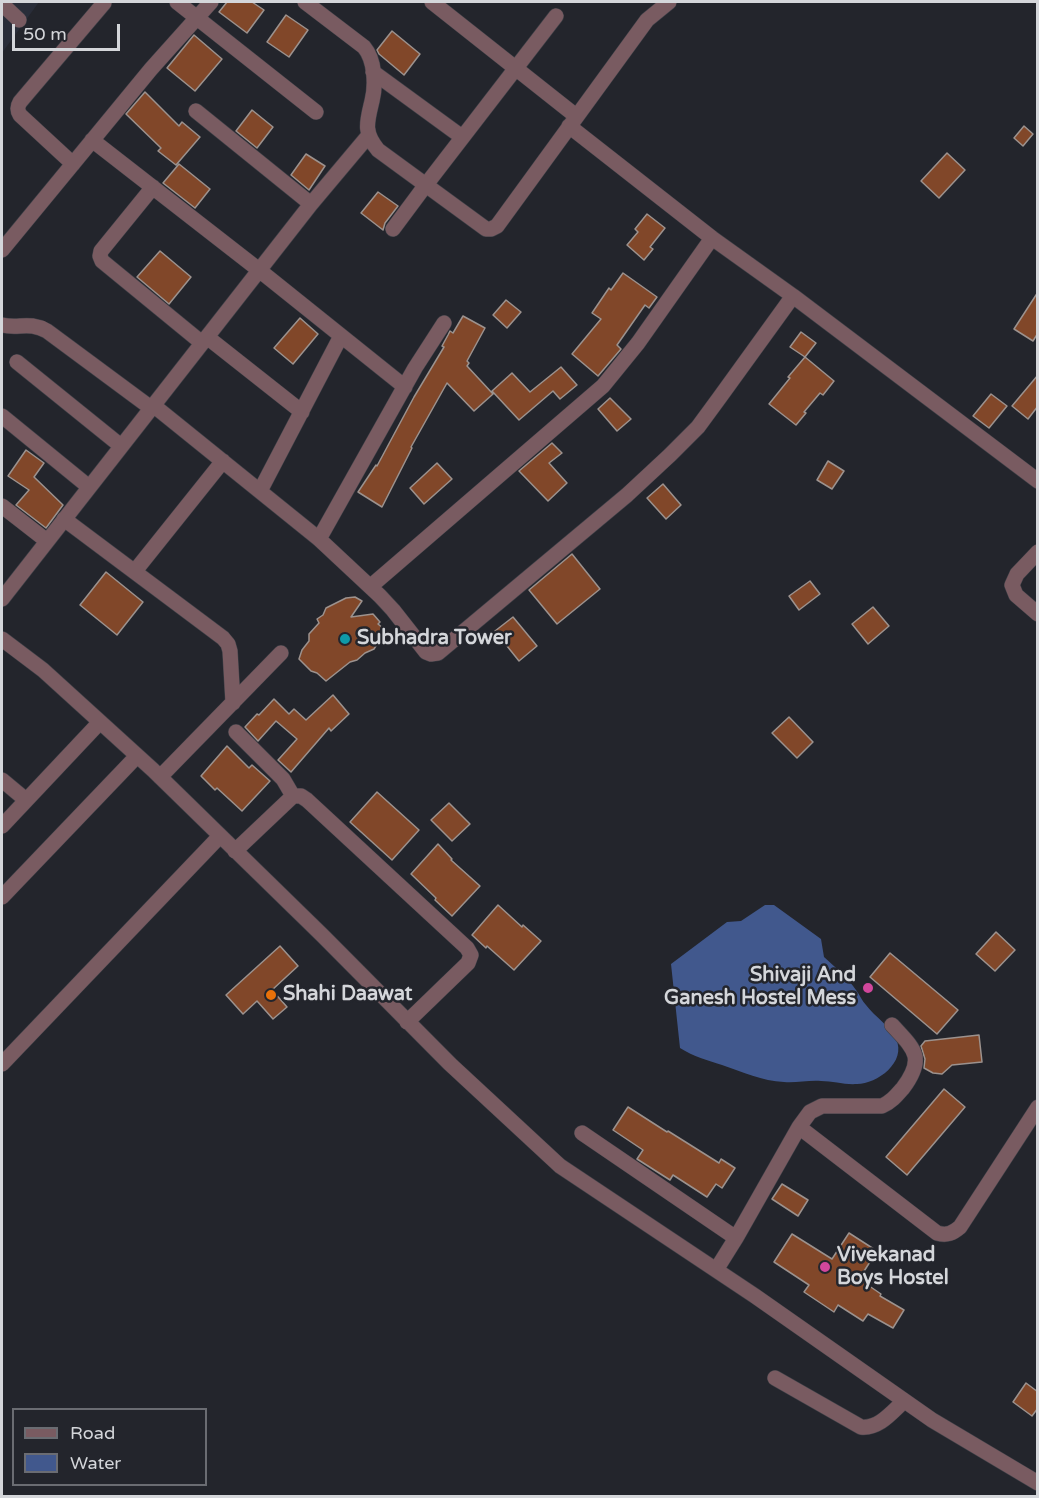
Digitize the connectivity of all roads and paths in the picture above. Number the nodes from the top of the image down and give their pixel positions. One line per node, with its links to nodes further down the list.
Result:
1 (177, 2): 9 (street)
2 (211, 2): 9 (street)
3 (304, 2): 12 (street)
4 (432, 2): 11 (street)
5 (669, 2): 15 (street)
6 (104, 3): 19 (street)
7 (2, 4): 10 (street)
8 (556, 16): 11 (street)
9 (197, 17): 14 (street); 18 (street)
10 (19, 20)
11 (516, 68): 15 (street); 17 (street)
12 (373, 72): 16 (street); 17 (street)
13 (196, 111): 22 (street)
14 (316, 112)
15 (573, 121): 20 (street); 24 (street)
16 (369, 135): 20 (street); 22 (street)
17 (462, 137): 20 (street)
18 (92, 140): 19 (street); 21 (street)
19 (73, 164): 25 (street)
20 (425, 186): 23 (street)
21 (153, 187): 26 (street); 31 (street)
22 (311, 204): 26 (street)
23 (393, 229)
24 (712, 238): 27 (street); 48 (street)
25 (2, 250)
26 (259, 270): 30 (street); 31 (street)
27 (793, 296): 39 (street); 48 (street)
28 (444, 323): 33 (street)
29 (2, 325): 34 (street)
30 (341, 336): 33 (street); 35 (street)
31 (204, 340): 34 (street); 35 (street)
32 (18, 362): 37 (street)
33 (405, 387): 44 (street)
34 (152, 407): 37 (street); 38 (street)
35 (302, 412): 41 (street)
36 (2, 416): 40 (street)
37 (121, 446): 40 (street)
38 (223, 461): 41 (street); 47 (street)
39 (1038, 481)
40 (89, 487): 43 (street)
41 (260, 491): 44 (street)
42 (2, 506): 45 (street)
43 (64, 519): 45 (street); 47 (street)
44 (319, 539): 48 (street)
45 (47, 541): 49 (street)
46 (1038, 552): 50 (street)
47 (135, 571): 53 (street)
48 (370, 586)
49 (2, 599)
50 (1038, 614)
51 (2, 639): 54 (street)
52 (281, 653): 53 (street)
53 (233, 703): 57 (street)
54 (100, 722): 56 (street); 60 (street)
55 (236, 732): 59 (street)
56 (137, 756): 57 (street); 64 (street)
57 (160, 777): 62 (street)
58 (2, 780): 60 (street)
59 (293, 796): 63 (street); 65 (street)
60 (26, 800): 61 (street)
61 (2, 826)
62 (220, 836): 63 (street); 67 (street)
63 (235, 850): 65 (street)
64 (2, 897)
65 (407, 1022): 72 (street)
66 (892, 1024): 69 (street)
67 (2, 1064)
68 (1038, 1107): 69 (street)
69 (799, 1127): 71 (street)
70 (582, 1133): 71 (street)
71 (736, 1238): 72 (street)
72 (716, 1270): 74 (street)
73 (775, 1378): 74 (street)
74 (904, 1401): 75 (street)
75 (1038, 1483)

